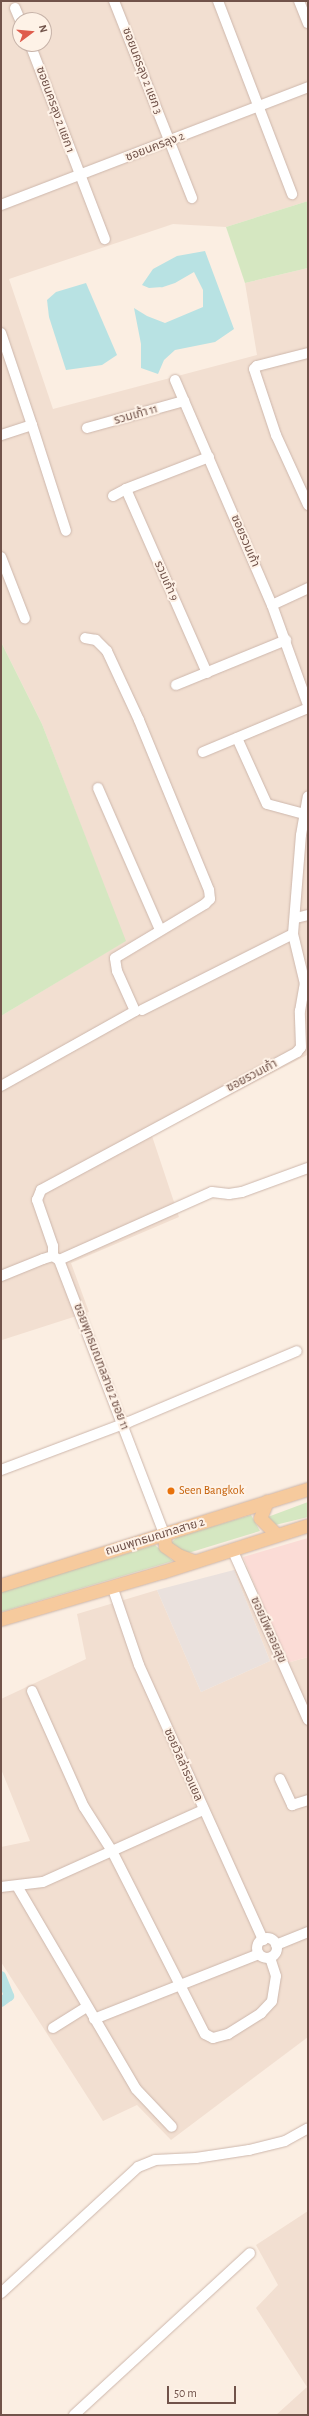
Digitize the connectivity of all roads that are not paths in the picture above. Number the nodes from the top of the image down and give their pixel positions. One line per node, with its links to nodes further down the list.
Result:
1 (114, 1): 10 (street, ซอยนครลุง 2 แยก 3)
2 (218, 1): 9 (street)
3 (300, 1): 6 (street)
4 (15, 8): 5 (street)
5 (17, 12)
6 (308, 23)
7 (33, 52): 11 (street, ซอยนครลุง 2 แยก 1)
8 (308, 87): 9 (street, ซอยนครลุง 2)
9 (259, 105): 10 (street, ซอยนครลุง 2); 12 (street)
10 (169, 141): 11 (street, ซอยนครลุง 2); 13 (street, ซอยนครลุง 2 แยก 3)
11 (79, 175): 14 (street, ซอยนครลุง 2); 15 (street, ซอยนครลุง 2 แยก 1)
12 (292, 194)
13 (192, 198)
14 (1, 205)
15 (105, 240)
16 (1, 333): 20 (street)
17 (308, 353): 26 (street)
18 (174, 380): 19 (street, ซอยรวมเก้า)
19 (184, 401): 21 (street, รวมเก้า 11); 23 (street, ซอยรวมเก้า)
20 (32, 425): 22 (street); 27 (street)
21 (87, 428)
22 (1, 435)
23 (209, 458): 24 (street); 30 (street, ซอยรวมเก้า)
24 (126, 489): 25 (street); 34 (street, รวมเก้า 9)
25 (113, 496)
26 (308, 505)
27 (66, 531)
28 (1, 557): 31 (street)
29 (308, 588): 30 (street)
30 (272, 605): 33 (street, ซอยรวมเก้า)
31 (25, 619)
32 (85, 638): 44 (street)
33 (286, 640): 34 (street); 36 (street, ซอยรวมเก้า)
34 (207, 673): 35 (street)
35 (176, 685)
36 (308, 706): 37 (street)
37 (237, 738): 38 (street); 41 (street)
38 (203, 752)
39 (98, 788): 44 (street)
40 (308, 799): 41 (street, ซอยรวมเก้า)
41 (305, 814): 43 (street, ซอยรวมเก้า)
42 (308, 915): 43 (street)
43 (296, 918): 45 (street, ซอยรวมเก้า)
44 (160, 930): 47 (street)
45 (293, 934): 46 (street); 49 (street, ซอยรวมเก้า)
46 (142, 1010)
47 (1, 1086)
48 (308, 1168): 49 (street)
49 (56, 1258): 50 (street); 52 (street, ซอยพุทธมณฑลสาย 2 ซอย 11)
50 (1, 1276)
51 (297, 1351): 52 (street)
52 (124, 1424): 53 (street); 57 (street, ซอยพุทธมณฑลสาย 2 ซอย 11)
53 (1, 1470)
54 (308, 1489): 55 (main road, ถนนพุทธมณฑลสาย 2)
55 (267, 1501): 57 (main road, ถนนพุทธมณฑลสาย 2); 58 (main road)
56 (308, 1525): 58 (main road)
57 (164, 1534): 60 (main road); 61 (main road, ถนนพุทธมณฑลสาย 2)
58 (276, 1534): 59 (main road)
59 (232, 1549): 60 (main road); 65 (street, ซอยมีพลอยสุข)
60 (194, 1561): 62 (main road)
61 (1, 1585)
62 (112, 1586): 63 (main road); 68 (street, ซอยวิลล่ารอแยล)
63 (1, 1619)
64 (32, 1691): 69 (street)
65 (307, 1714)
66 (280, 1779): 67 (street)
67 (308, 1800)
68 (203, 1810): 69 (street); 73 (street, ซอยวิลล่ารอแยล)
69 (112, 1851): 70 (street); 77 (street)
70 (17, 1886): 71 (street); 78 (street)
71 (1, 1887)
72 (307, 1935): 74 (street)
73 (263, 1940): 74 (street); 75 (street)
74 (276, 1945): 76 (street)
75 (259, 1954): 76 (street); 77 (street)
76 (270, 1958): 77 (street)
77 (178, 1985): 79 (street)
78 (87, 2006): 79 (street); 80 (street)
79 (94, 2019): 81 (street)
80 (53, 2028)
81 (172, 2127)
82 (308, 2128): 84 (street)
83 (250, 2253): 85 (street)
84 (1, 2293)
85 (74, 2415)

